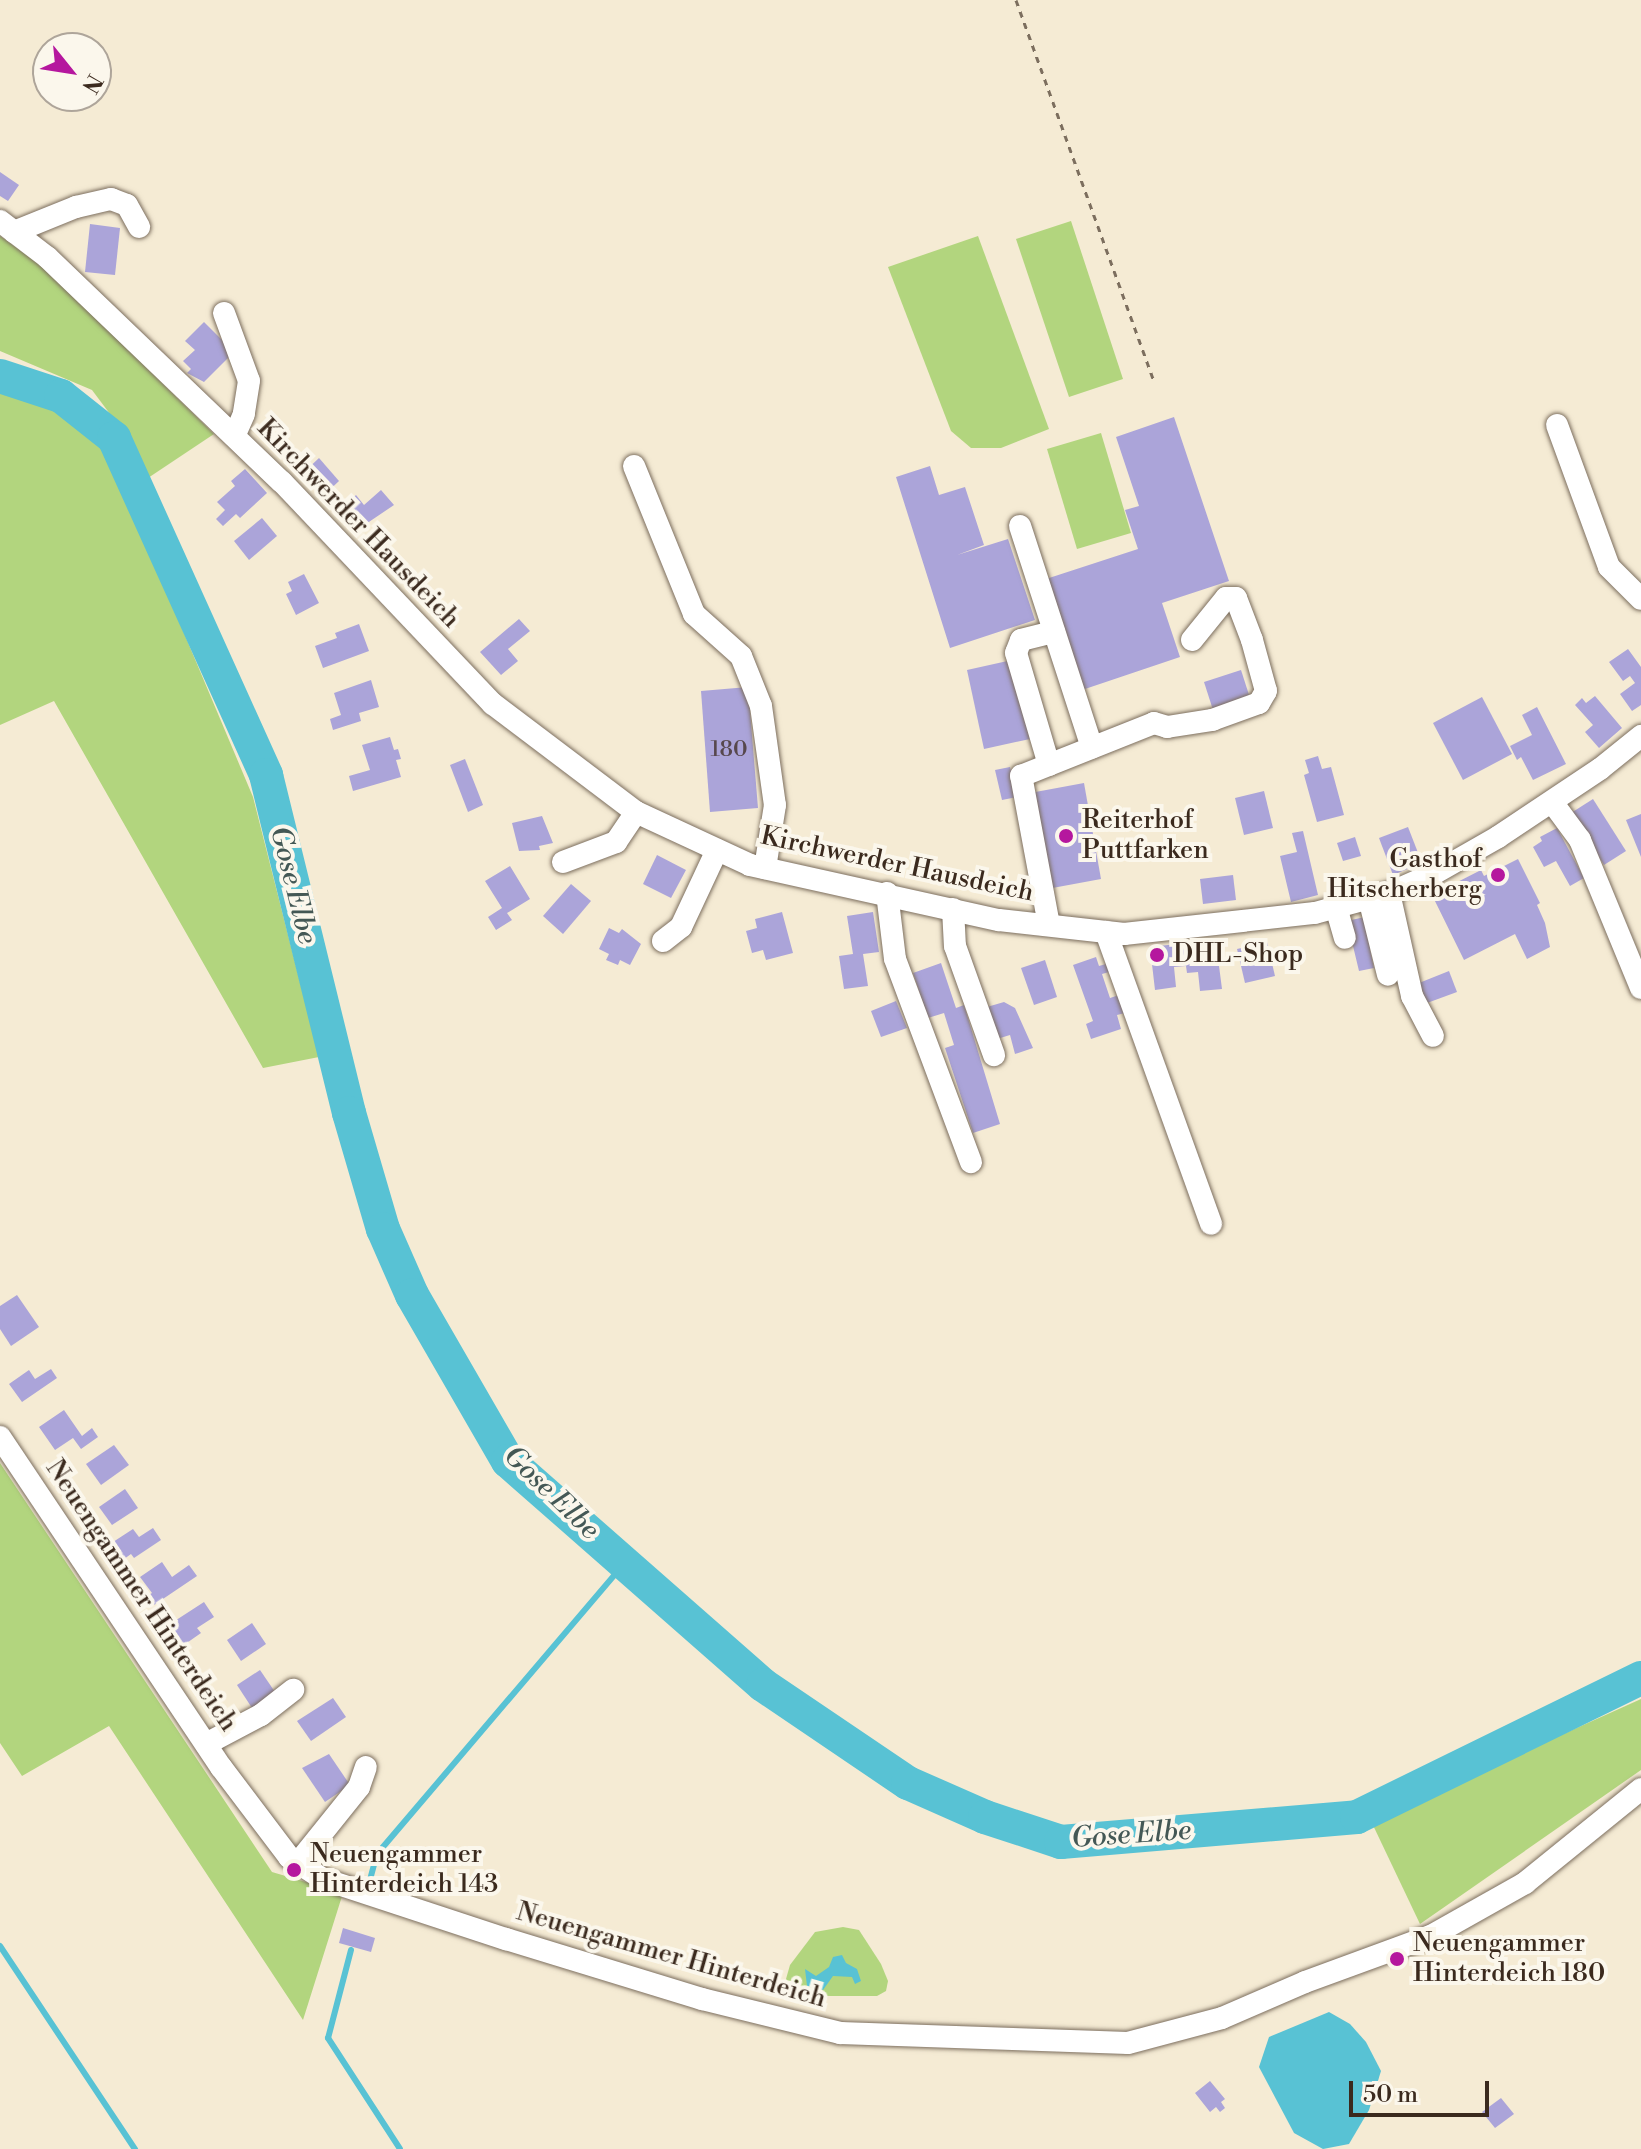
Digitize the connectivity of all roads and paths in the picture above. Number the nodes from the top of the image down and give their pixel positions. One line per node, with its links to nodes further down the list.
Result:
1 (1016, 0): 5 (path)
2 (7, 226): 3 (street); 7 (street, Kirchwerder Hausdeich)
3 (139, 227)
4 (224, 313): 7 (street)
5 (1154, 382)
6 (1557, 425): 10 (street)
7 (234, 436): 17 (street, Kirchwerder Hausdeich)
8 (634, 466): 20 (street)
9 (1020, 526): 11 (street)
10 (1641, 599)
11 (1054, 632): 14 (street); 15 (street)
12 (1192, 640): 14 (street)
13 (1641, 736): 16 (street, Kirchwerder Hausdeich)
14 (1092, 748): 15 (street)
15 (1049, 765): 25 (street)
16 (1552, 802): 22 (street, Kirchwerder Hausdeich); 30 (street)
17 (636, 812): 18 (street, Kirchwerder Hausdeich); 19 (street)
18 (717, 850): 20 (street, Kirchwerder Hausdeich); 28 (street)
19 (563, 862)
20 (765, 868): 21 (street, Kirchwerder Hausdeich)
21 (887, 893): 24 (street, Kirchwerder Hausdeich); 33 (street)
22 (1379, 896): 23 (street, Kirchwerder Hausdeich); 29 (street); 31 (street)
23 (1336, 907): 26 (street, Kirchwerder Hausdeich); 27 (street)
24 (953, 909): 25 (street, Kirchwerder Hausdeich); 32 (street)
25 (1049, 925): 26 (street, Kirchwerder Hausdeich)
26 (1106, 932): 34 (street)
27 (1345, 938)
28 (663, 941)
29 (1388, 975)
30 (1641, 988)
31 (1433, 1036)
32 (994, 1055)
33 (971, 1162)
34 (1211, 1224)
35 (0, 1437): 37 (street, Neuengammer Hinterdeich)
36 (293, 1690): 37 (street)
37 (206, 1744): 40 (street, Neuengammer Hinterdeich)
38 (366, 1767): 40 (street)
39 (1641, 1789): 40 (street, Neuengammer Hinterdeich)
40 (298, 1863)

